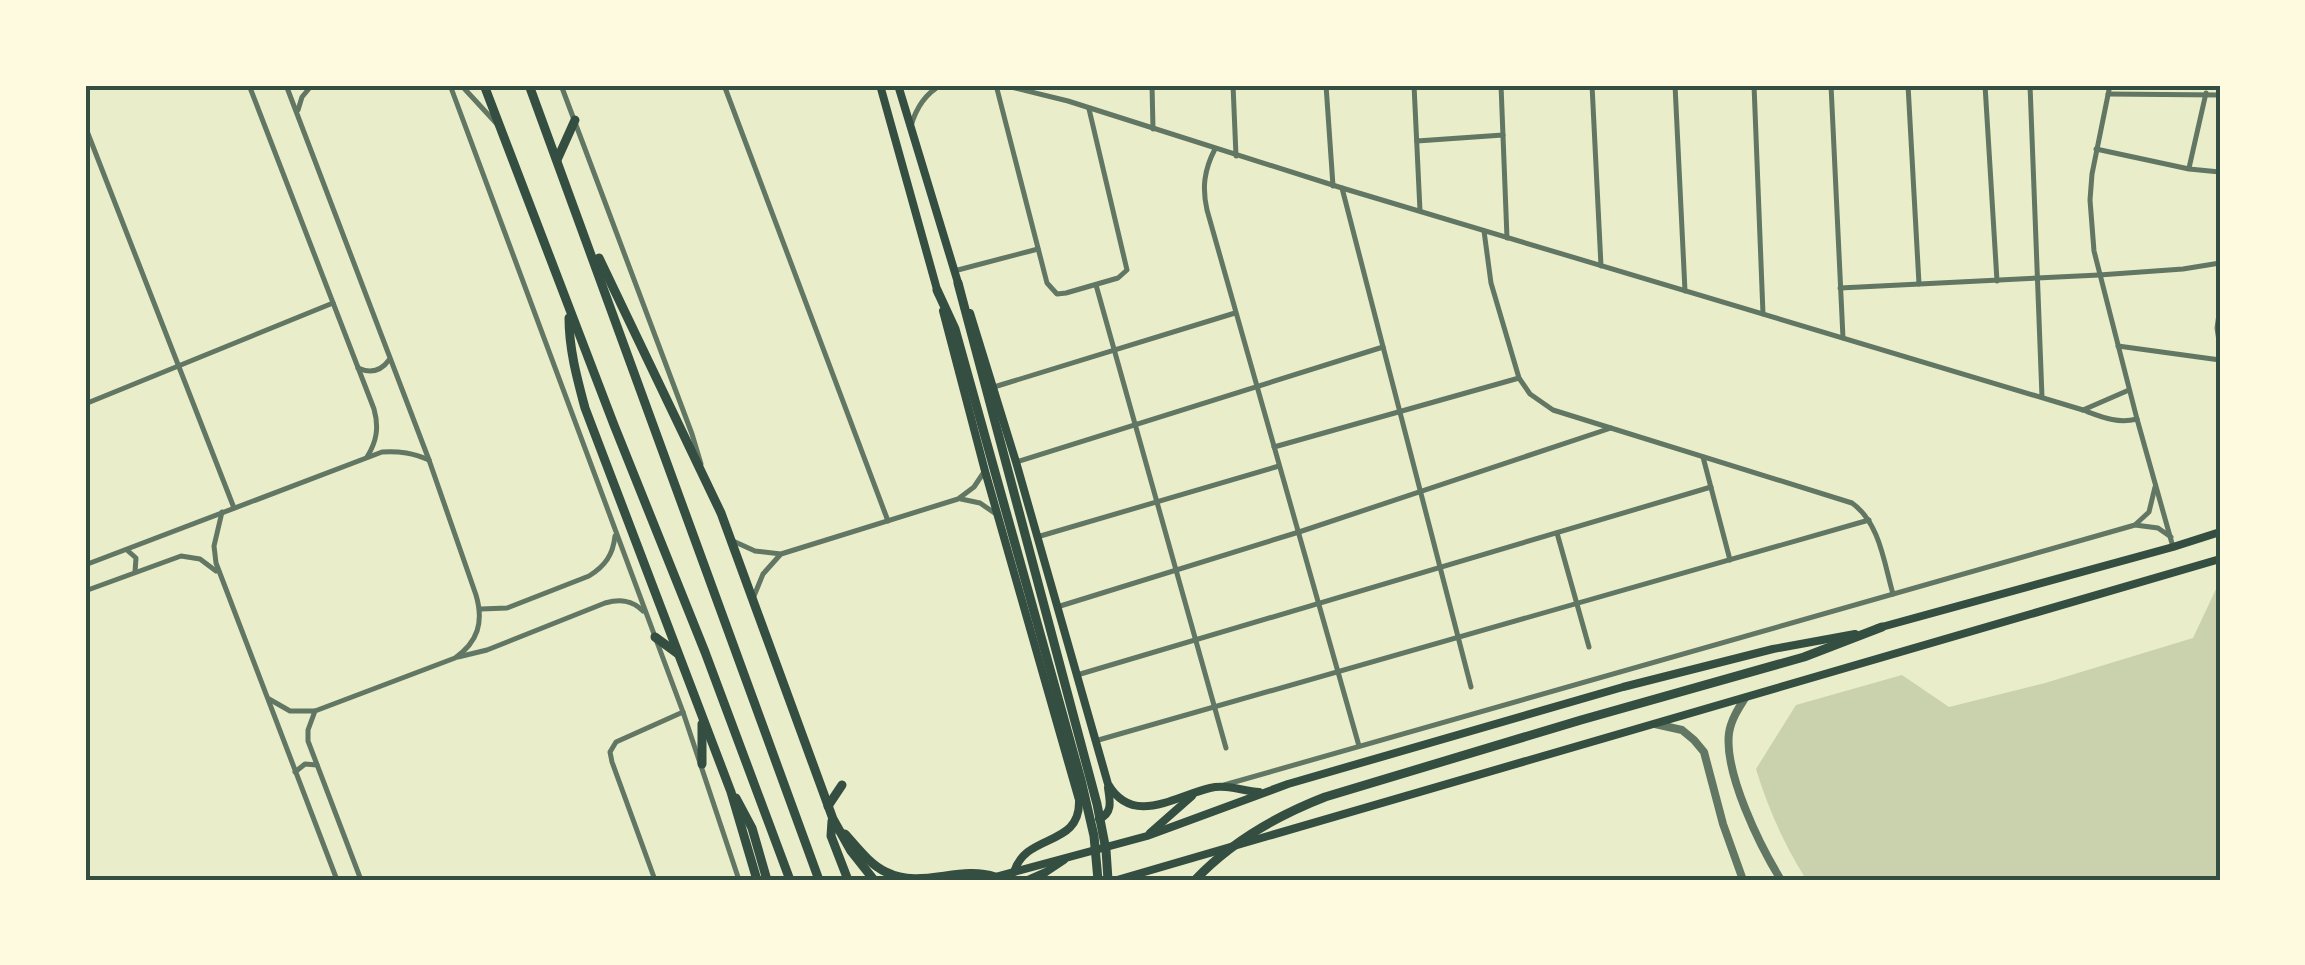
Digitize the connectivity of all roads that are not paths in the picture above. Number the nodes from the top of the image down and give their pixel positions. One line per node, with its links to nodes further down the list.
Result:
1 (250, 85): 65 (street)
2 (286, 85): 32 (street)
3 (312, 85): 32 (street)
4 (450, 85): 113 (street)
5 (461, 85): 35 (street)
6 (484, 85): 35 (main road)
7 (528, 85): 43 (main road)
8 (561, 85): 33 (street)
9 (724, 85): 108 (street)
10 (880, 85): 63 (main road)
11 (898, 85): 36 (main road)
12 (941, 85): 36 (street)
13 (1000, 85): 27 (street); 52 (street)
14 (1152, 85): 37 (street)
15 (1233, 85): 42 (street)
16 (1326, 85): 46 (street)
17 (1414, 85): 39 (street)
18 (1501, 85): 38 (street)
19 (1592, 85): 54 (street)
20 (1675, 85): 64 (street)
21 (1754, 85): 69 (street)
22 (1831, 85): 62 (street)
23 (1908, 85): 60 (street)
24 (1985, 85): 58 (street)
25 (2030, 85): 57 (street)
26 (2110, 85): 29 (street)
27 (1027, 87): 31 (street)
28 (2206, 93): 29 (street); 30 (street); 44 (street)
29 (2108, 94): 40 (street)
30 (2220, 95)
31 (1089, 107): 37 (street); 61 (street)
32 (298, 118): 76 (street)
33 (575, 120): 43 (main road); 98 (street)
34 (85, 126): 78 (street)
35 (500, 127): 67 (main road)
36 (910, 128): 55 (main road)
37 (1153, 129): 41 (street)
38 (1503, 135): 39 (street); 51 (street)
39 (1417, 142): 49 (street)
40 (2096, 149): 44 (street); 56 (street)
41 (1215, 150): 42 (street); 68 (street)
42 (1236, 156): 46 (street)
43 (556, 160): 48 (main road)
44 (2189, 169): 45 (street)
45 (2220, 172)
46 (1332, 186): 47 (street)
47 (1342, 188): 49 (street); 73 (street)
48 (576, 210): 98 (main road); 179 (main road)
49 (1420, 212): 50 (street)
50 (1484, 231): 51 (street); 80 (street)
51 (1507, 238): 54 (street)
52 (1038, 249): 55 (street); 61 (street)
53 (2220, 263): 56 (street)
54 (1601, 266): 64 (street)
55 (954, 271): 59 (main road)
56 (2100, 276): 57 (street); 72 (street)
57 (2038, 278): 58 (street); 84 (street)
58 (1997, 280): 60 (street)
59 (958, 284): 82 (main road); 114 (main road)
60 (1919, 284): 62 (street)
61 (1096, 285): 75 (street)
62 (1840, 288): 71 (street)
63 (937, 290): 97 (main road); 114 (main road)
64 (1685, 291): 69 (street)
65 (333, 304): 78 (street); 79 (street)
66 (2220, 307): 70 (street)
67 (569, 310): 141 (main road); 178 (main road)
68 (1236, 312): 75 (street); 81 (street)
69 (1763, 314): 71 (street)
70 (2218, 318): 74 (street)
71 (1842, 338): 84 (street)
72 (2118, 346): 77 (street); 83 (street)
73 (1383, 347): 81 (street); 87 (street)
74 (2220, 348)
75 (1115, 350): 82 (street); 89 (street)
76 (389, 360): 79 (street); 94 (street)
77 (2220, 360)
78 (179, 366): 85 (street); 104 (street)
79 (358, 368): 93 (street)
80 (1519, 378): 87 (street); 90 (street)
81 (1258, 386): 89 (street); 91 (street)
82 (994, 387): 95 (main road)
83 (2130, 390): 86 (street); 88 (street)
84 (2042, 398): 86 (street)
85 (85, 404)
86 (2083, 410): 88 (street)
87 (1400, 412): 91 (street); 101 (street)
88 (2137, 419): 99 (street)
89 (1136, 424): 95 (street); 103 (street)
90 (1611, 428): 92 (street); 101 (street)
91 (1274, 447): 96 (street)
92 (1702, 456): 100 (street); 107 (street)
93 (367, 457): 94 (street); 104 (street)
94 (429, 460): 134 (street)
95 (1016, 462): 115 (main road)
96 (1280, 466): 103 (street); 110 (street)
97 (985, 471): 102 (street); 106 (main road)
98 (704, 477): 117 (main road)
99 (2156, 484): 109 (street); 116 (street)
100 (1711, 487): 111 (street); 122 (street)
101 (1420, 492): 110 (street); 124 (street)
102 (958, 499): 106 (street); 108 (street)
103 (1157, 502): 115 (street); 125 (street)
104 (234, 508): 105 (street)
105 (222, 512): 119 (street); 127 (street)
106 (998, 516): 165 (main road)
107 (1869, 520): 122 (street); 129 (street)
108 (888, 521): 120 (street)
109 (2135, 525): 116 (street); 129 (street)
110 (1298, 532): 125 (street); 131 (street)
111 (1557, 532): 124 (street); 132 (street)
112 (2220, 532): 118 (main road)
113 (615, 533): 134 (street); 135 (street)
114 (1019, 534): 183 (main road); 184 (main road)
115 (1037, 537): 133 (main road)
116 (2171, 537): 118 (street)
117 (731, 539): 120 (street); 130 (main road)
118 (2174, 547): 136 (main road)
119 (125, 549): 123 (street); 126 (street)
120 (781, 554): 130 (street)
121 (2220, 559): 146 (main road)
122 (1730, 560): 132 (street)
123 (85, 565)
124 (1440, 567): 131 (street); 138 (street)
125 (1176, 570): 133 (street); 139 (street)
126 (134, 572): 127 (street); 128 (street)
127 (222, 579): 147 (street)
128 (85, 592)
129 (1893, 594): 154 (street)
130 (753, 599): 166 (main road)
131 (1318, 603): 139 (street); 143 (street)
132 (1577, 604): 138 (street); 140 (street)
133 (1057, 606): 144 (main road)
134 (480, 609): 142 (street)
135 (646, 614): 137 (street); 142 (street)
136 (1882, 628): 164 (main road); 186 (main road)
137 (655, 636): 141 (main road); 150 (street)
138 (1458, 638): 143 (street); 145 (street)
139 (1195, 640): 144 (street); 148 (street)
140 (1589, 647)
141 (678, 654): 151 (main road)
142 (455, 658): 149 (street)
143 (1338, 673): 148 (street); 154 (street)
144 (1076, 675): 153 (main road)
145 (1470, 687)
146 (1745, 698): 152 (main road); 188 (street)
147 (269, 699): 149 (street); 158 (street)
148 (1214, 708): 153 (street); 155 (street)
149 (315, 710): 157 (street)
150 (684, 712): 156 (street); 174 (street)
151 (702, 716): 156 (main road); 163 (main road)
152 (1655, 724): 185 (main road); 187 (street)
153 (1095, 741): 159 (main road)
154 (1359, 746): 161 (street)
155 (1226, 748)
156 (702, 764): 175 (street)
157 (317, 765): 158 (street); 173 (street)
158 (296, 772): 172 (street)
159 (1108, 784): 162 (main road); 165 (main road)
160 (842, 785): 166 (main road)
161 (1217, 787): 162 (main road); 164 (main road)
162 (1200, 791): 168 (main road)
163 (731, 792): 176 (main road); 177 (main road)
164 (1264, 792): 168 (main road)
165 (1078, 800): 170 (main road)
166 (828, 806): 167 (main road)
167 (834, 821): 171 (main road); 180 (main road); 181 (main road)
168 (1147, 836): 169 (main road)
169 (1068, 857): 170 (main road); 182 (main road)
170 (1014, 872): 171 (main road)
171 (990, 878)
172 (337, 880)
173 (360, 880)
174 (655, 880)
175 (739, 880)
176 (754, 880)
177 (767, 880)
178 (790, 880)
179 (819, 880)
180 (848, 880)
181 (874, 880)
182 (1028, 880)
183 (1098, 880)
184 (1108, 880)
185 (1117, 880)
186 (1194, 880)
187 (1742, 880)
188 (1782, 880)

